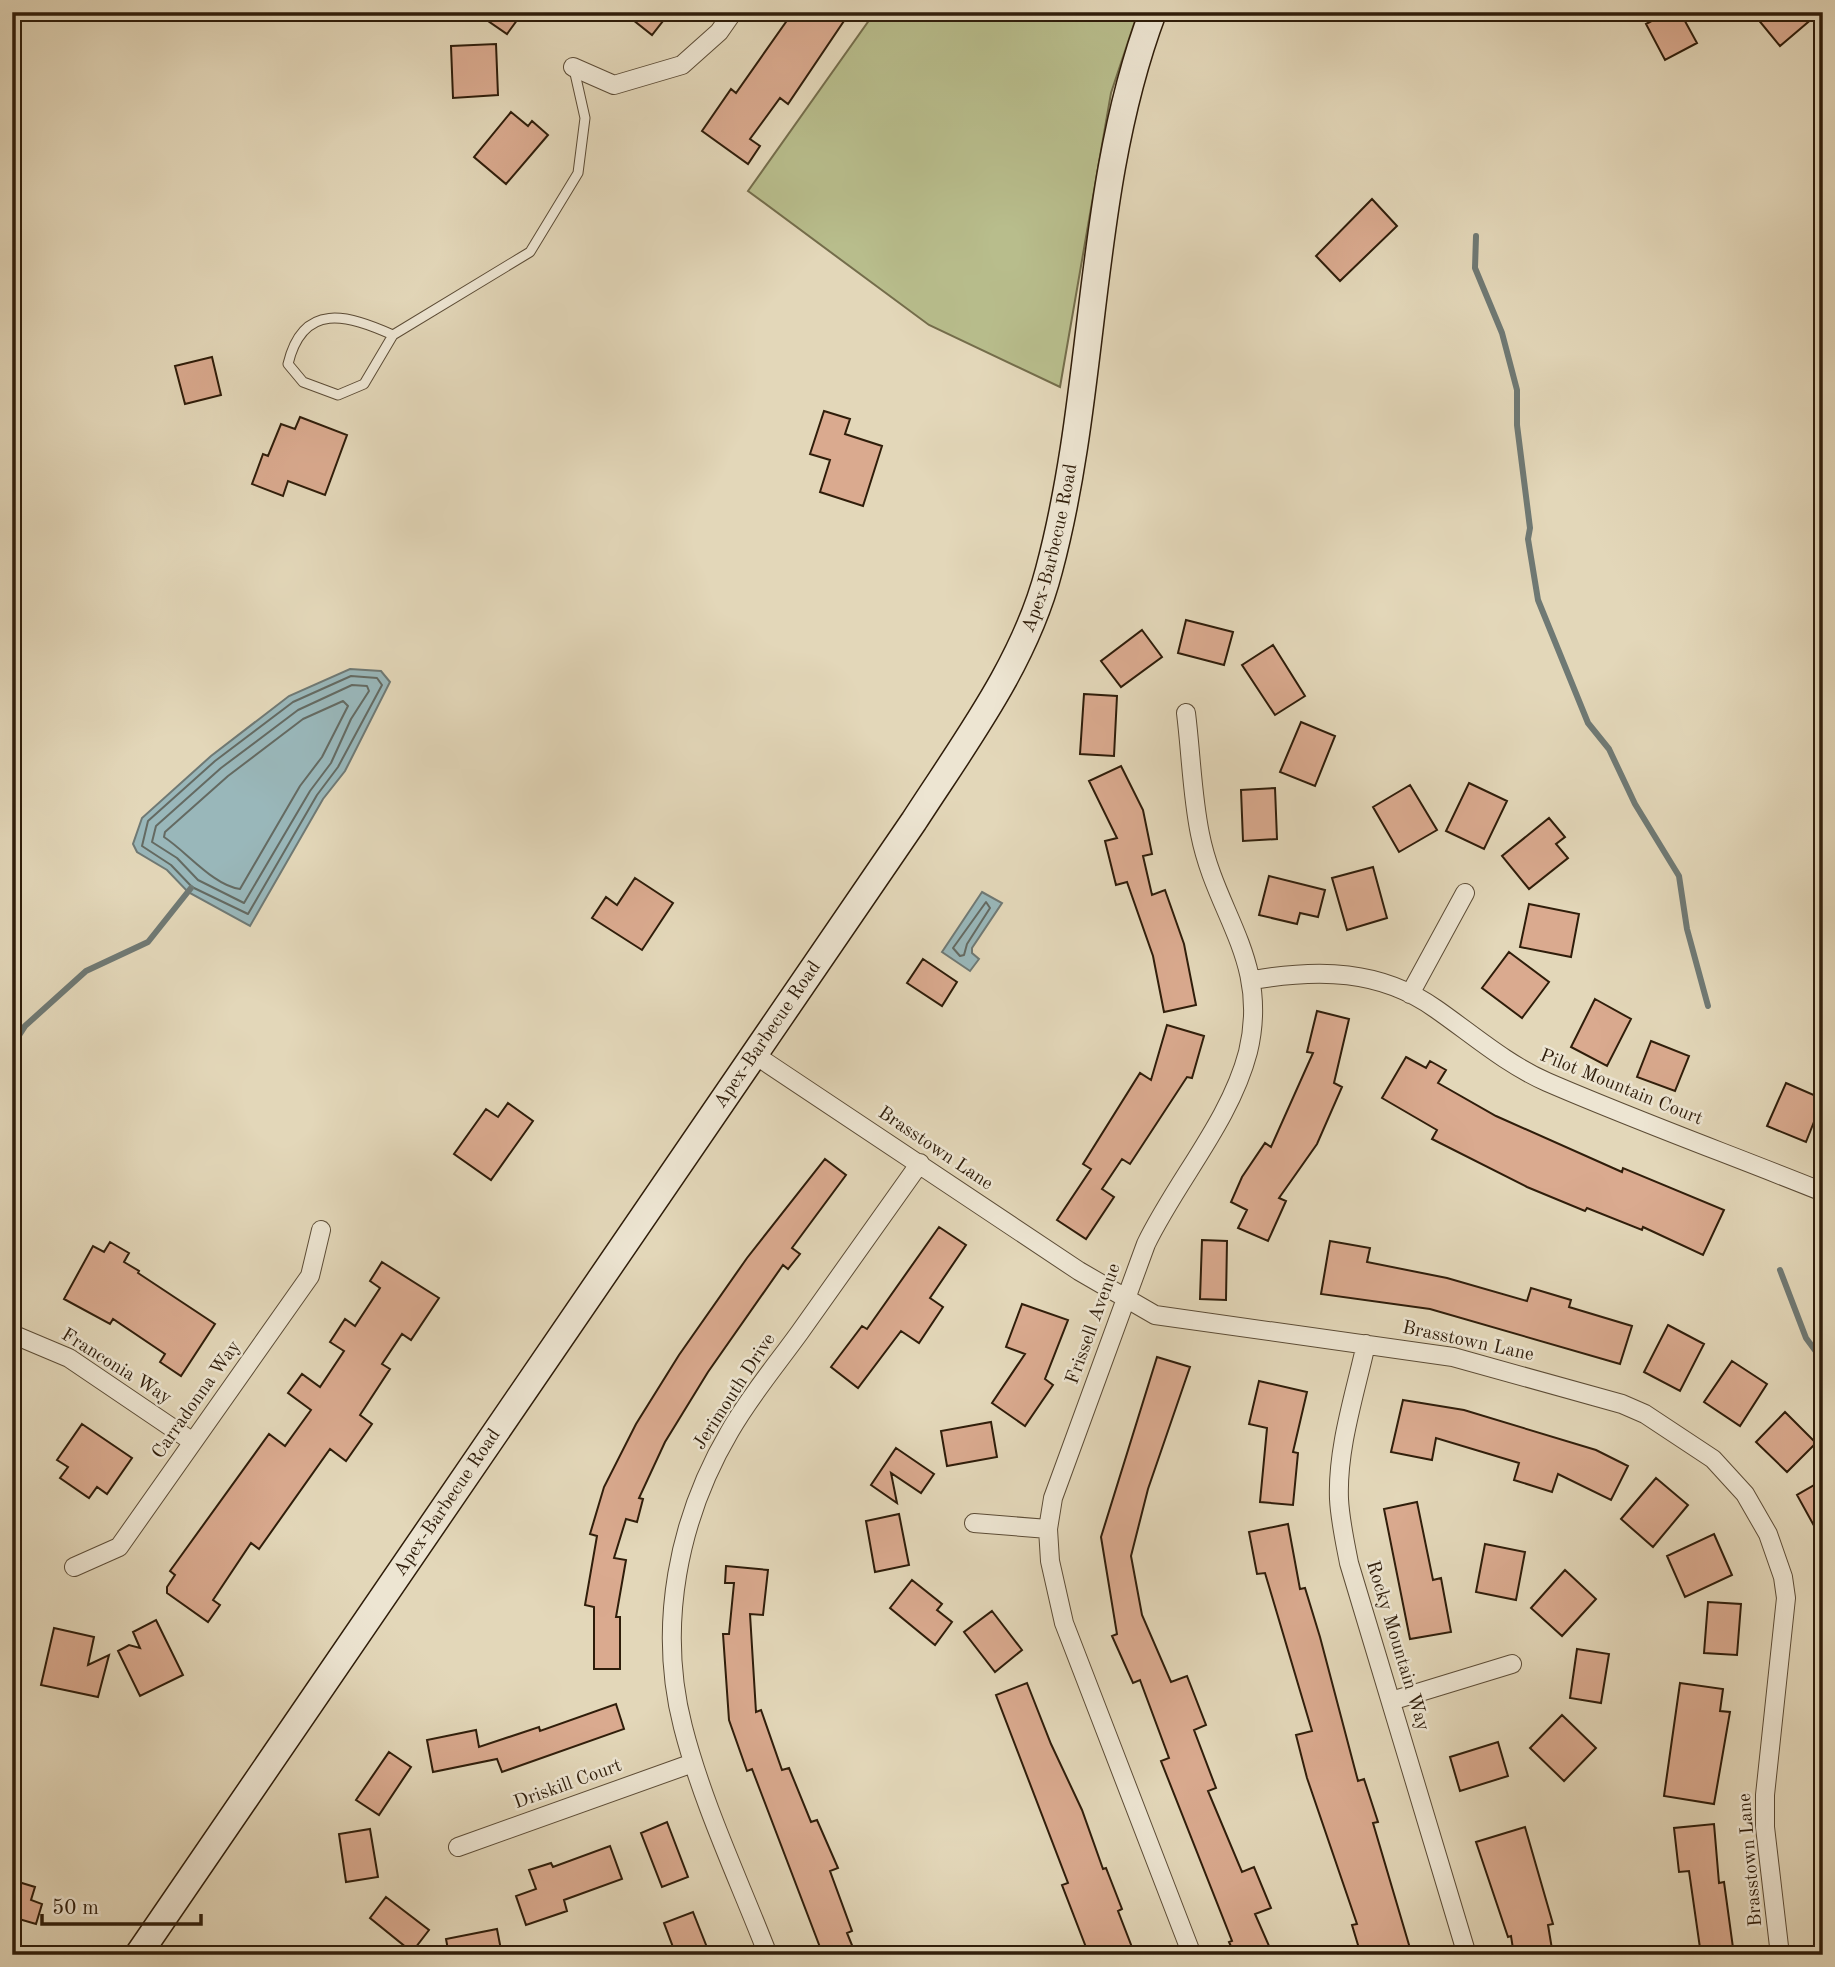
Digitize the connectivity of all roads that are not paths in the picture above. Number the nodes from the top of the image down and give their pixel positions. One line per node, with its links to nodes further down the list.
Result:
1 (733, 12): 3 (street)
2 (1153, 12): 9 (street, Apex-Barbecue Road)
3 (573, 67): 4 (lane)
4 (393, 335): 4 (lane)
5 (1186, 713): 7 (street, Frissell Avenue)
6 (1465, 893): 8 (street)
7 (1253, 980): 8 (street, Pilot Mountain Court); 13 (street, Frissell Avenue)
8 (1410, 994): 11 (street, Pilot Mountain Court)
9 (755, 1055): 10 (street, Brasstown Lane); 24 (street, Apex-Barbecue Road)
10 (920, 1163): 13 (street, Brasstown Lane); 22 (street, Jerimouth Drive)
11 (1823, 1192)
12 (321, 1230): 16 (street, Carradonna Way)
13 (1126, 1299): 15 (street, Brasstown Lane); 18 (street, Frissell Avenue)
14 (12, 1334): 16 (street, Franconia Way)
15 (1366, 1344): 21 (street, Rocky Mountain Way); 28 (street, Brasstown Lane)
16 (193, 1441): 19 (street, Carradonna Way)
17 (974, 1523): 18 (street)
18 (1048, 1529): 26 (street, Frissell Avenue)
19 (74, 1567)
20 (1512, 1664): 21 (street)
21 (1391, 1701): 27 (street, Rocky Mountain Way)
22 (693, 1763): 23 (street, Driskill Court); 25 (street, Jerimouth Drive)
23 (458, 1847)
24 (138, 1955)
25 (768, 1955)
26 (1192, 1955)
27 (1467, 1955)
28 (1780, 1955)

